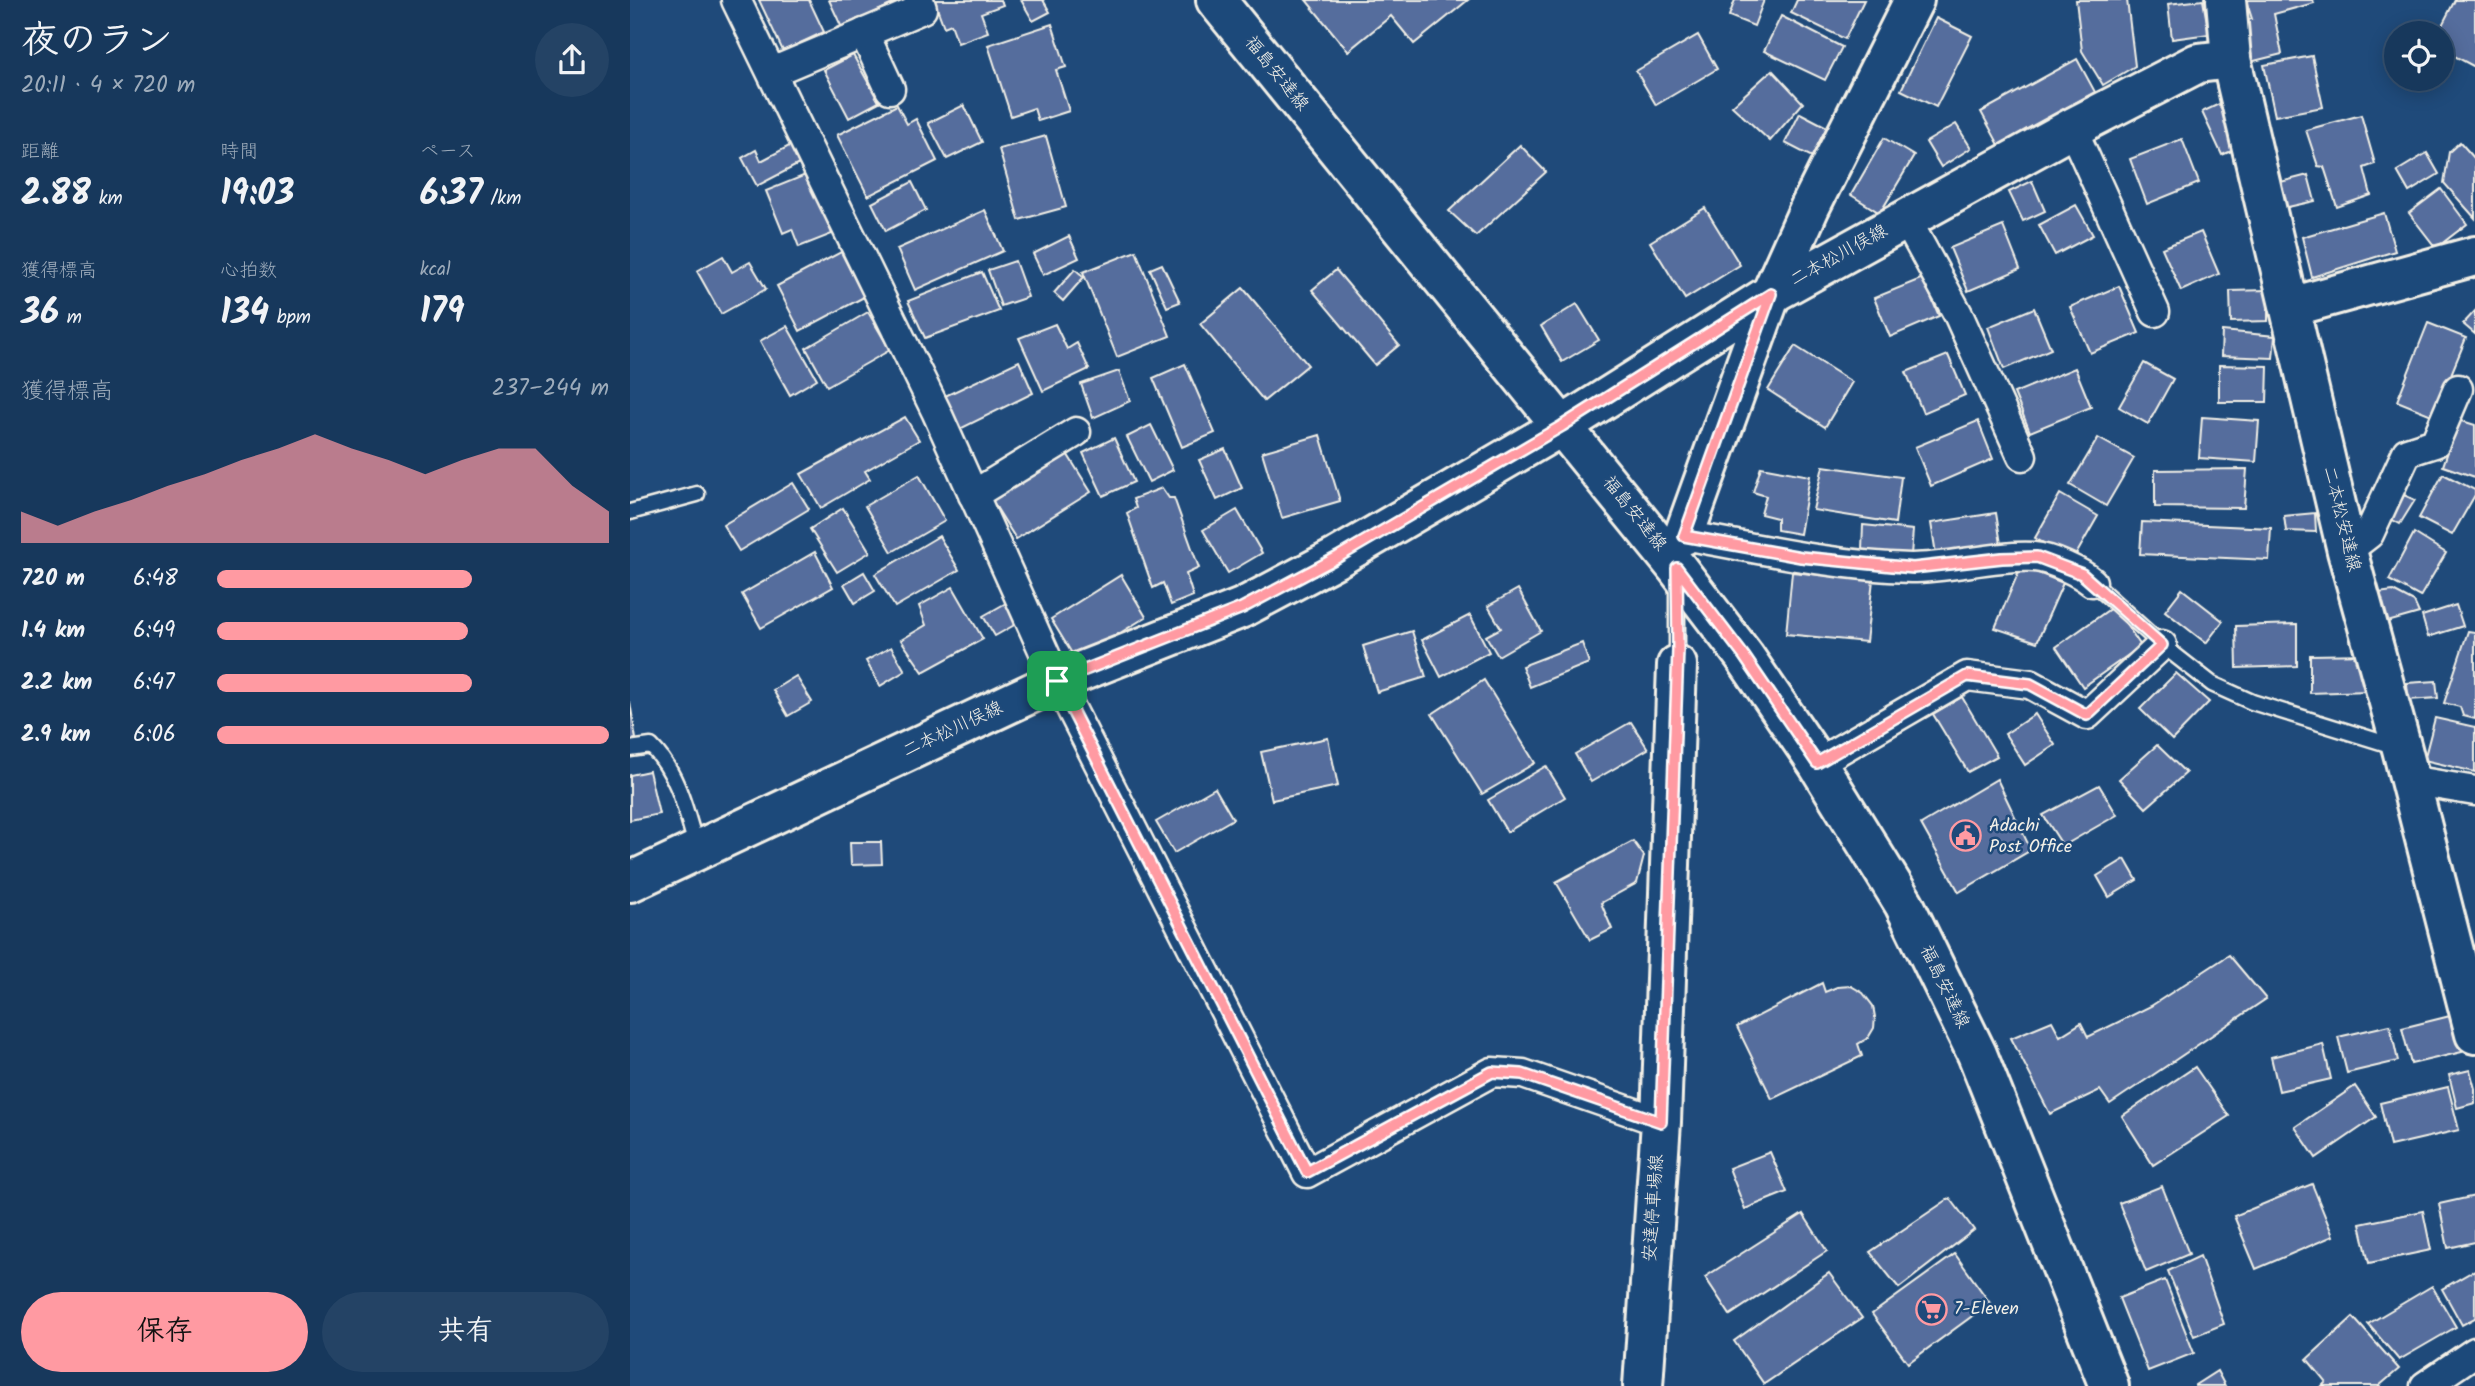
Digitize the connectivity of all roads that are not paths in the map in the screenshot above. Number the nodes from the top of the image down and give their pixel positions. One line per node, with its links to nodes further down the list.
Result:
1 (736, 0): 8 (street)
2 (919, 0): 6 (street)
3 (1216, 0): 17 (main road, 福島安達線)
4 (1914, 0): 13 (main road)
5 (2226, 0): 7 (main road, 二本松安達線)
6 (864, 33): 8 (street); 9 (street)
7 (2231, 59): 10 (main road, 二本松川俣線); 14 (main road, 二本松安達線)
8 (772, 72): 21 (street)
9 (890, 89)
10 (2072, 128): 11 (main road, 二本松川俣線); 15 (street)
11 (1906, 219): 13 (main road, 二本松川俣線); 19 (street)
12 (2475, 256): 14 (main road)
13 (1771, 294): 17 (main road, 二本松川俣線); 24 (main road)
14 (2291, 307): 23 (main road, 二本松安達線)
15 (2155, 312)
16 (2458, 389): 23 (street)
17 (1562, 426): 24 (main road, 福島安達線); 28 (main road, 二本松川俣線)
18 (1076, 432): 21 (street)
19 (2022, 456)
20 (697, 494): 22 (lane)
21 (972, 495): 28 (street)
22 (630, 512)
23 (2347, 551): 31 (main road, 二本松安達線)
24 (1680, 552): 25 (street); 27 (lane, 安達停車場線); 30 (main road, 福島安達線)
25 (2092, 582): 26 (lane)
26 (2162, 645): 30 (street); 31 (lane)
27 (1677, 665): 36 (main road, 安達停車場線)
28 (1057, 681): 33 (main road, 二本松川俣線); 36 (street)
29 (630, 749): 33 (lane)
30 (1817, 763): 39 (main road, 福島安達線)
31 (2406, 765): 32 (street); 35 (main road, 二本松安達線)
32 (2475, 791)
33 (697, 851): 34 (main road, 二本松川俣線)
34 (630, 882)
35 (2475, 1034)
36 (1661, 1122): 38 (main road, 安達停車場線)
37 (2475, 1352): 40 (street)
38 (1643, 1386)
39 (2109, 1386)
40 (2425, 1386)

